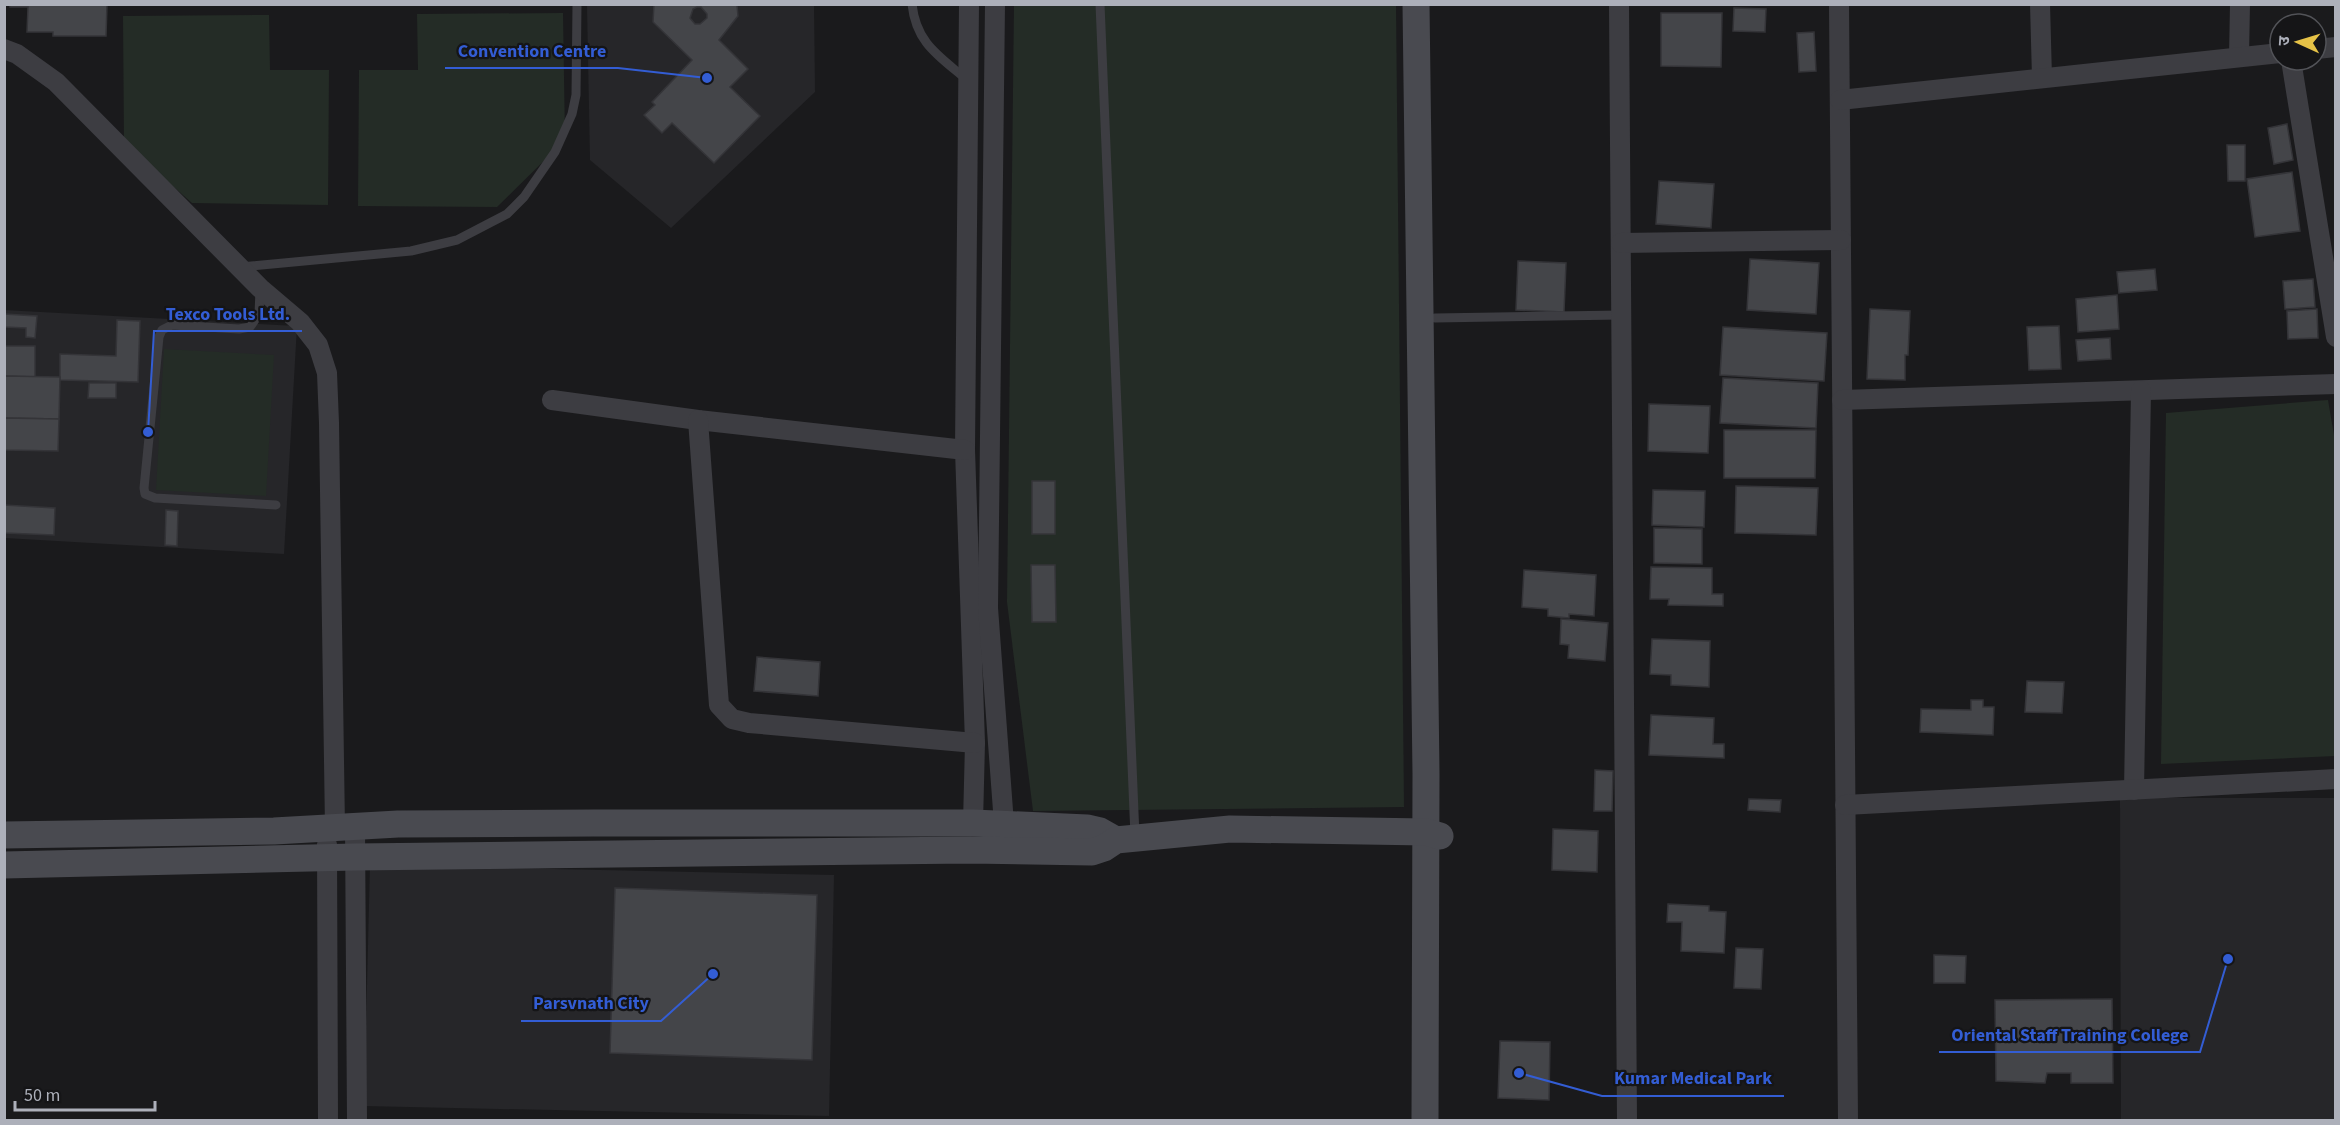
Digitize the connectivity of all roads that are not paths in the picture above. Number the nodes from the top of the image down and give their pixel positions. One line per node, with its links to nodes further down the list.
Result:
1 (577, 4): 21 (lane)
2 (912, 4): 17 (lane)
3 (969, 4): 17 (street)
4 (995, 4): 38 (street)
5 (1100, 4): 42 (lane)
6 (1416, 4): 41 (street)
7 (1430, 4): 24 (street)
8 (1619, 4): 20 (street)
9 (1839, 4): 18 (street)
10 (2040, 4): 16 (street)
11 (2240, 4): 14 (street)
12 (4, 49): 21 (street)
13 (2268, 54): 14 (street)
14 (2239, 57): 16 (street)
15 (2293, 72): 25 (street)
16 (2042, 78): 18 (street)
17 (968, 80): 31 (street)
18 (1840, 100): 19 (street)
19 (1841, 240): 20 (street); 29 (street)
20 (1621, 243): 23 (street)
21 (240, 267): 22 (street)
22 (260, 288): 32 (lane); 39 (street)
23 (1621, 315): 24 (lane); 50 (street)
24 (1435, 318): 41 (street)
25 (2336, 337)
26 (2336, 384): 27 (street)
27 (2141, 391): 29 (street); 35 (street)
28 (552, 400): 30 (street)
29 (1842, 400): 36 (street)
30 (698, 420): 31 (street); 33 (street)
31 (965, 450): 33 (street)
32 (276, 505)
33 (975, 743): 37 (street)
34 (2336, 779): 35 (street)
35 (2134, 790): 36 (street)
36 (1845, 805): 51 (street)
37 (973, 823): 38 (street); 39 (street)
38 (1004, 824): 42 (street)
39 (338, 828): 40 (street); 43 (street); 44 (street)
40 (4, 834)
41 (1433, 834): 42 (street); 48 (street); 49 (street)
42 (1126, 839): 43 (street)
43 (355, 857): 44 (street); 47 (street)
44 (327, 858): 45 (street); 46 (street)
45 (4, 865)
46 (328, 1120)
47 (357, 1120)
48 (1425, 1120)
49 (1441, 1120)
50 (1627, 1120)
51 (1848, 1120)

